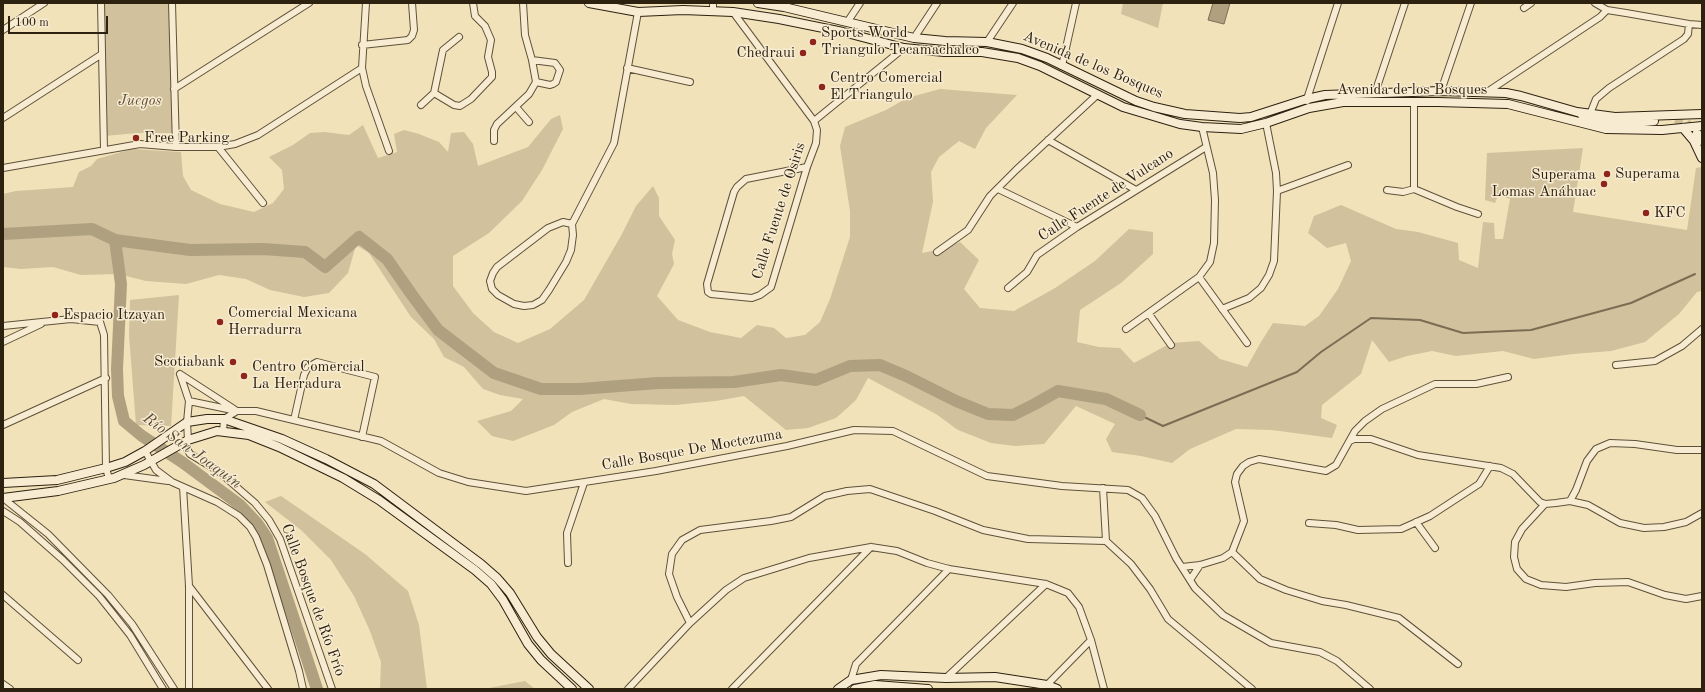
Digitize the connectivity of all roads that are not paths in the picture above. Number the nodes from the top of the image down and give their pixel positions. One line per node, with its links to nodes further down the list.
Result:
1 (44, 3): 29 (street)
2 (101, 3): 35 (street)
3 (172, 3): 42 (street)
4 (310, 3): 42 (street)
5 (366, 3): 33 (street)
6 (412, 3): 33 (street)
7 (473, 3): 45 (street)
8 (523, 3): 36 (street)
9 (589, 3): 24 (main road, Avenida de los Bosques)
10 (758, 3): 20 (main road, Avenida de los Bosques)
11 (860, 3): 26 (street)
12 (937, 3): 31 (street)
13 (1013, 3): 32 (street)
14 (1076, 3): 37 (street)
15 (1338, 3): 48 (street)
16 (1405, 3): 46 (street)
17 (1471, 3): 43 (street)
18 (1531, 3): 22 (street)
19 (1595, 3): 23 (street)
20 (785, 5): 26 (main road, Avenida de los Bosques)
21 (713, 7): 24 (main road, Avenida de los Bosques); 25 (main road, Avenida de los Bosques)
22 (1524, 8)
23 (1607, 10): 27 (street); 44 (street)
24 (638, 12): 39 (street)
25 (734, 12): 34 (main road, Avenida de los Bosques); 58 (street, Calle Fuente de Osiris)
26 (848, 21): 31 (main road, Avenida de los Bosques)
27 (1689, 24): 28 (street); 54 (street)
28 (1702, 24)
29 (3, 30)
30 (459, 37): 45 (street)
31 (914, 38): 32 (main road, Avenida de los Bosques)
32 (987, 42): 37 (main road, Avenida de los Bosques)
33 (362, 45): 38 (street)
34 (904, 48): 47 (main road, Avenida de los Bosques); 58 (street)
35 (102, 54): 56 (street); 70 (street)
36 (532, 60): 40 (street); 40 (street)
37 (1062, 66): 48 (main road, Avenida de los Bosques)
38 (362, 68): 68 (street); 71 (street)
39 (627, 68): 41 (street); 83 (street)
40 (536, 82): 51 (street)
41 (690, 82)
42 (174, 89): 67 (street)
43 (1441, 91): 44 (main road, Avenida de los Bosques); 46 (main road, Avenida de los Bosques)
44 (1487, 92): 53 (main road, Avenida de los Bosques)
45 (434, 93): 50 (street)
46 (1376, 93): 48 (main road, Avenida de los Bosques)
47 (1097, 95): 61 (main road, Avenida de los Bosques); 64 (street)
48 (1307, 99): 52 (street)
49 (1414, 102): 52 (main road, Avenida de los Bosques); 62 (main road, Avenida de los Bosques); 77 (street)
50 (422, 105)
51 (516, 107): 59 (street); 65 (street)
52 (1309, 108): 60 (main road, Avenida de los Bosques)
53 (1577, 112): 54 (main road, Avenida de los Bosques); 57 (main road)
54 (1590, 114): 55 (main road, Avenida de los Bosques)
55 (1702, 114)
56 (3, 118)
57 (1675, 120)
58 (814, 121): 74 (street, Calle Fuente de Osiris)
59 (529, 122)
60 (1266, 123): 61 (main road, Avenida de los Bosques); 80 (street)
61 (1202, 127): 69 (street)
62 (1683, 128): 63 (main road, Avenida de los Bosques); 72 (main road)
63 (1700, 129): 66 (main road)
64 (1048, 140): 76 (street); 78 (street)
65 (494, 141)
66 (1702, 141)
67 (176, 147): 68 (street); 70 (street)
68 (218, 147): 81 (street)
69 (1206, 147): 78 (street, Calle Fuente de Vulcano); 86 (street)
70 (104, 150): 75 (street)
71 (389, 151)
72 (1702, 158)
73 (1348, 165): 80 (street)
74 (807, 167): 74 (street, Calle Fuente de Osiris)
75 (3, 168)
76 (998, 189): 84 (street); 85 (street)
77 (1414, 189): 79 (street); 82 (street)
78 (1136, 190): 84 (street, Calle Fuente de Vulcano)
79 (1386, 190)
80 (1277, 191): 88 (street)
81 (263, 203)
82 (1478, 214)
83 (572, 224): 83 (street)
84 (1077, 227): 87 (street, Calle Fuente de Vulcano)
85 (937, 252)
86 (1199, 277): 88 (street); 89 (street)
87 (1008, 288)
88 (1222, 309): 95 (street)
89 (1148, 314): 92 (street); 96 (street)
90 (44, 322): 91 (street); 94 (street); 99 (street)
91 (3, 326)
92 (1126, 329)
93 (1702, 329): 97 (street)
94 (3, 342)
95 (1247, 343)
96 (1171, 345)
97 (1616, 365)
98 (1508, 377): 109 (street)
99 (106, 378): 105 (street); 114 (street)
100 (189, 401): 101 (street, Calle Bosque De Moctezuma); 101 (street); 104 (street)
101 (237, 411): 102 (street); 103 (street, Calle Bosque De Moctezuma)
102 (224, 419): 104 (main road); 106 (street); 160 (main road)
103 (294, 420): 107 (street, Calle Bosque De Moctezuma); 107 (street)
104 (187, 422): 108 (street); 111 (main road)
105 (3, 425)
106 (223, 432): 108 (main road); 159 (main road)
107 (362, 436): 118 (street, Calle Bosque De Moctezuma)
108 (188, 440): 112 (main road); 158 (street, Calle Bosque de Río Frío)
109 (1350, 441): 113 (street); 132 (street)
110 (1702, 450): 123 (street)
111 (145, 451): 112 (street, Calle Bosque de Río Frío); 114 (main road)
112 (150, 461): 115 (main road); 117 (street, Calle Bosque de Río Frío)
113 (1490, 466): 124 (street); 127 (street)
114 (106, 468): 116 (street); 119 (main road)
115 (122, 474): 116 (main road); 117 (street)
116 (109, 479): 122 (main road)
117 (172, 482): 120 (street, Calle Bosque de Río Frío)
118 (584, 482): 121 (street, Calle Bosque De Moctezuma); 133 (street)
119 (3, 483)
120 (183, 487): 139 (street); 157 (street, Calle Bosque de Río Frío)
121 (1103, 488): 129 (street); 135 (street, Calle Bosque De Moctezuma)
122 (3, 498): 144 (street)
123 (1570, 501): 124 (street); 126 (street)
124 (1545, 504): 141 (street)
125 (3, 511): 146 (street)
126 (1702, 513)
127 (1416, 522): 128 (street); 131 (street)
128 (1309, 523)
129 (1106, 541): 142 (street); 168 (street)
130 (871, 547): 136 (street); 142 (street); 162 (street)
131 (1435, 548)
132 (1232, 552): 134 (street); 147 (street)
133 (568, 563)
134 (1200, 565): 135 (street); 137 (street)
135 (1182, 567): 137 (street, Calle Bosque De Moctezuma)
136 (950, 569): 138 (street); 149 (street)
137 (1190, 580): 169 (street, Calle Bosque De Moctezuma)
138 (1046, 584): 143 (street); 148 (street)
139 (189, 586): 155 (street); 156 (street)
140 (3, 595): 145 (street)
141 (1702, 596)
142 (690, 623): 161 (street)
143 (1090, 640): 151 (street); 167 (street)
144 (152, 656): 146 (street); 154 (street)
145 (78, 660)
146 (146, 662): 153 (street)
147 (1458, 664)
148 (946, 678): 149 (main road); 151 (main road)
149 (851, 680): 163 (main road)
150 (3, 684): 152 (street)
151 (1045, 687): 166 (main road)
152 (10, 689)
153 (163, 689)
154 (174, 689)
155 (189, 689)
156 (268, 689)
157 (302, 689)
158 (332, 689)
159 (572, 689)
160 (589, 689)
161 (628, 689)
162 (732, 689)
163 (838, 689)
164 (855, 689): 165 (main road)
165 (928, 689)
166 (1057, 689)
167 (1104, 689)
168 (1252, 689)
169 (1370, 689)

